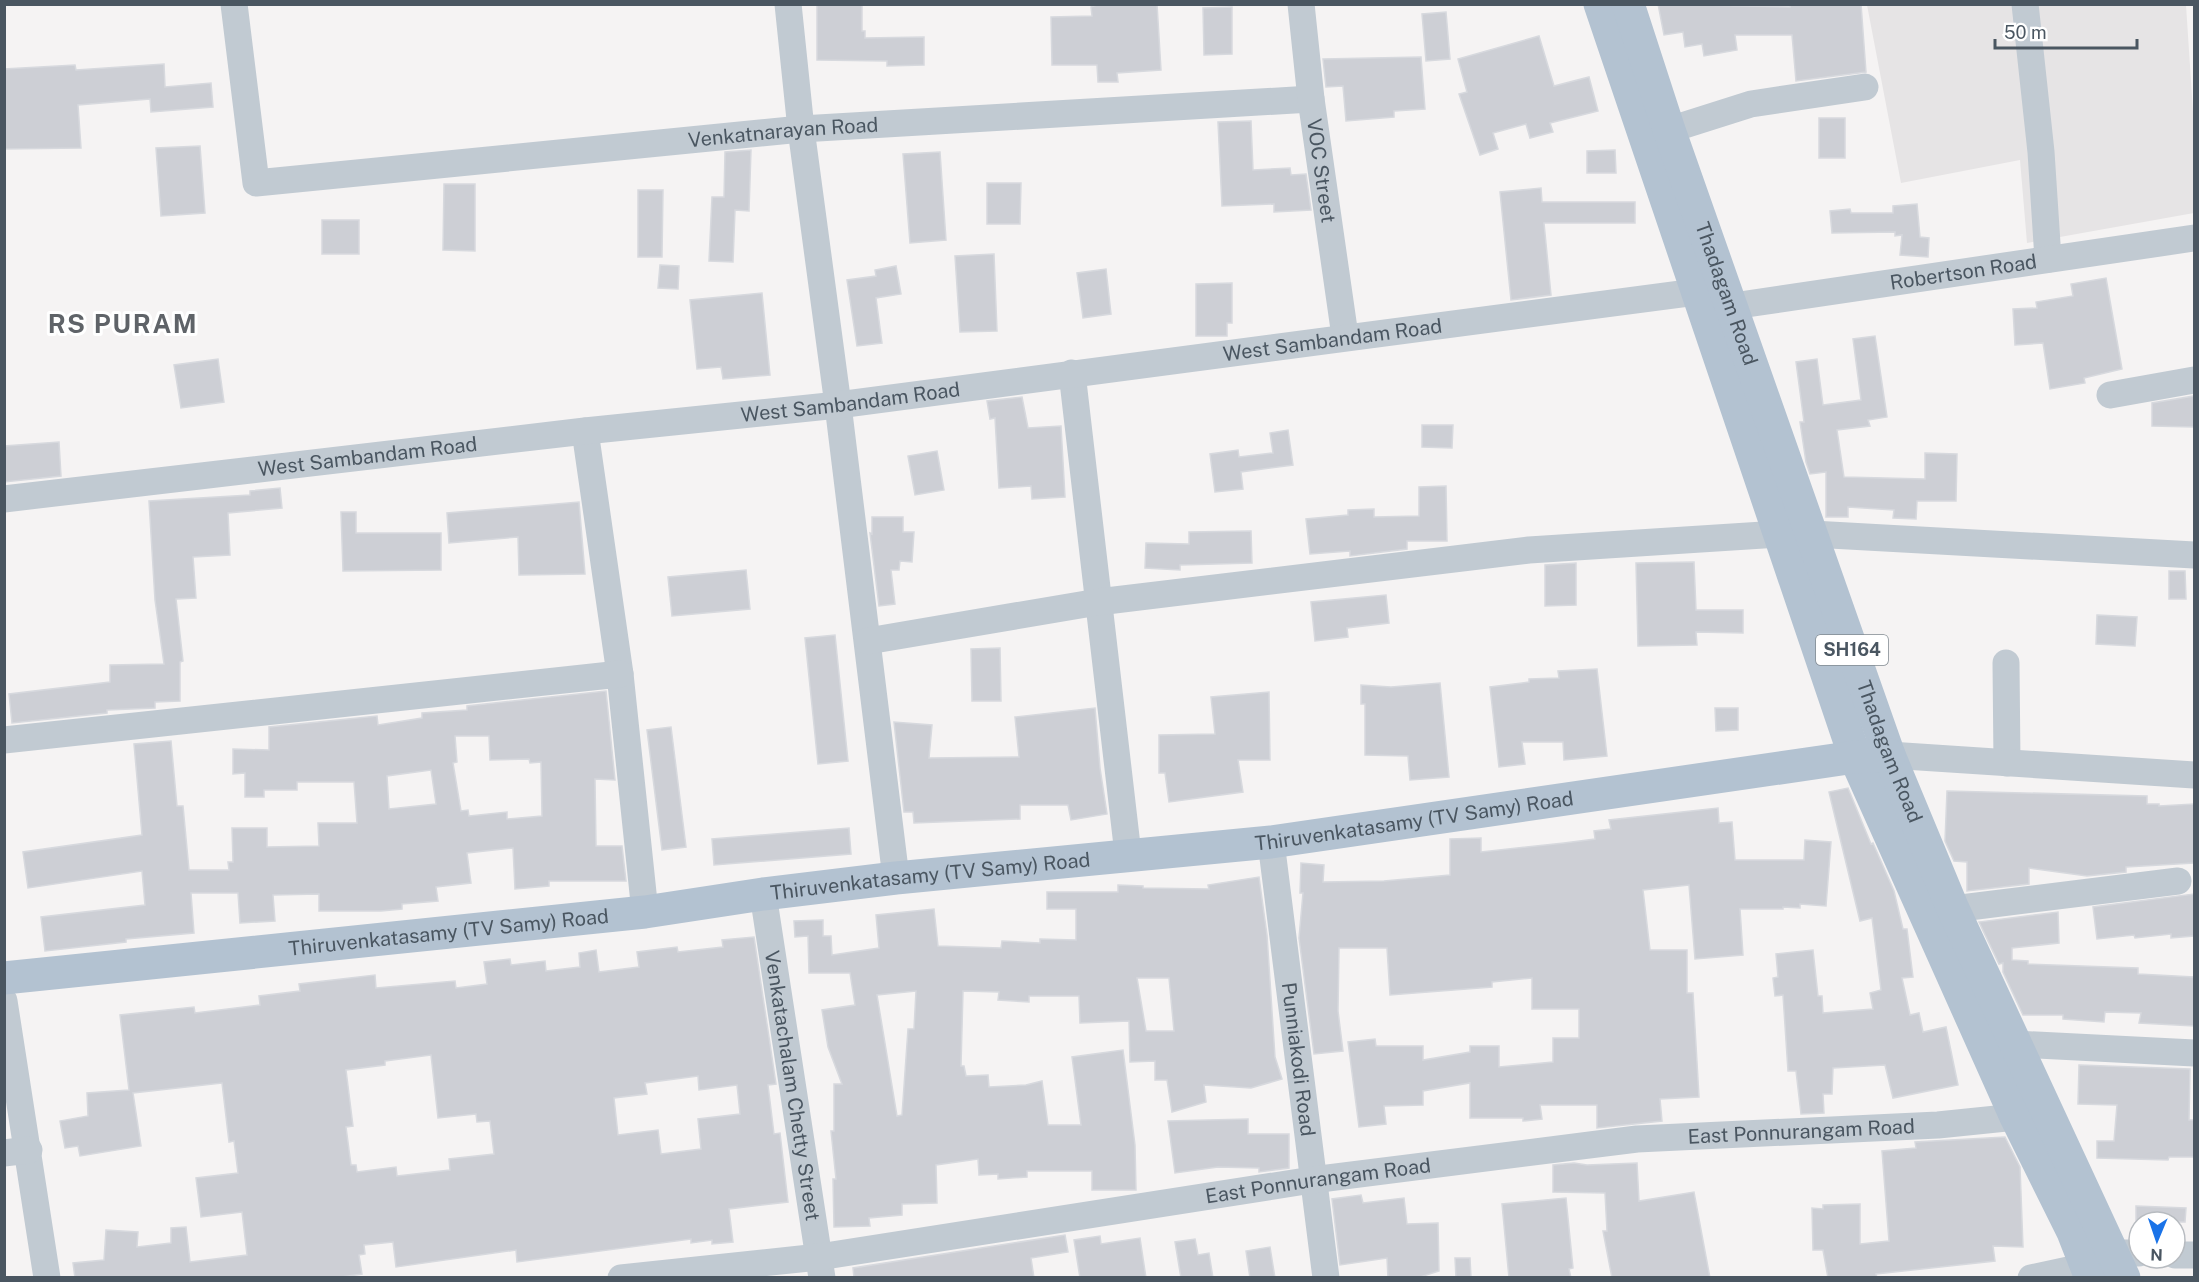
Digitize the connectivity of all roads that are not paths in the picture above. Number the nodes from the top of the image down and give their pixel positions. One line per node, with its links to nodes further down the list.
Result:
1 (234, 4): 9 (street, Venkatnarayan Road)
2 (788, 4): 9 (street)
3 (1301, 4): 8 (street, VOC Street)
4 (1600, 4): 13 (main road, Thadagam Road / SH164)
5 (1628, 4): 10 (main road, Thadagam Road / SH164)
6 (2025, 4): 12 (street)
7 (1865, 87): 10 (street)
8 (1311, 99): 9 (street, Venkatnarayan Road); 15 (street, VOC Street)
9 (801, 129): 19 (street)
10 (1669, 130): 14 (main road, Thadagam Road / SH164)
11 (2194, 238): 12 (street, Robertson Road)
12 (2049, 260): 14 (street, Robertson Road)
13 (1696, 292): 14 (street); 15 (street, West Sambandam Road); 22 (main road, Thadagam Road / SH164)
14 (1733, 306): 23 (main road, Thadagam Road / SH164)
15 (1345, 336): 16 (street, West Sambandam Road)
16 (1072, 373): 19 (street, West Sambandam Road); 25 (street)
17 (2194, 380): 18 (street)
18 (2109, 395)
19 (838, 405): 20 (street, West Sambandam Road); 26 (street)
20 (585, 431): 21 (street, West Sambandam Road); 28 (street)
21 (4, 499)
22 (1779, 534): 25 (street); 31 (main road, Thadagam Road / SH164)
23 (1812, 534): 24 (street); 30 (main road, Thadagam Road / SH164)
24 (2194, 555)
25 (1098, 602): 26 (street); 35 (street)
26 (868, 641): 36 (street)
27 (2006, 663): 32 (street)
28 (620, 674): 29 (street); 40 (street)
29 (4, 740)
30 (1889, 756): 31 (main road, Thiruvenkatasamy (TV Samy) Road); 32 (street); 39 (main road, Thadagam Road / SH164)
31 (1855, 758): 34 (main road, Thiruvenkatasamy (TV Samy) Road); 45 (main road, Thadagam Road / SH164)
32 (2007, 763): 33 (street)
33 (2194, 775)
34 (1271, 842): 35 (main road, Thiruvenkatasamy (TV Samy) Road); 47 (street, Punniakodi Road)
35 (1128, 854): 36 (main road, Thiruvenkatasamy (TV Samy) Road)
36 (896, 879): 38 (main road, Thiruvenkatasamy (TV Samy) Road)
37 (2178, 881): 39 (street)
38 (763, 894): 40 (main road, Thiruvenkatasamy (TV Samy) Road); 49 (street, Venkatachalam Chetty Street)
39 (1953, 909): 43 (main road, Thadagam Road / SH164)
40 (645, 912): 41 (main road, Thiruvenkatasamy (TV Samy) Road)
41 (4, 978)
42 (4, 1001): 46 (street)
43 (2015, 1044): 44 (street); 48 (main road, Thadagam Road / SH164)
44 (2194, 1053)
45 (2016, 1117): 47 (street, East Ponnurangam Road); 48 (main road, Thadagam Road / SH164)
46 (17, 1152): 50 (street)
47 (1312, 1180): 49 (street, East Ponnurangam Road); 52 (street, Punniakodi Road)
48 (2111, 1266): 53 (street)
49 (820, 1267): 51 (street, East Ponnurangam Road)
50 (47, 1278)
51 (621, 1278)
52 (1326, 1278)
53 (2031, 1278)

